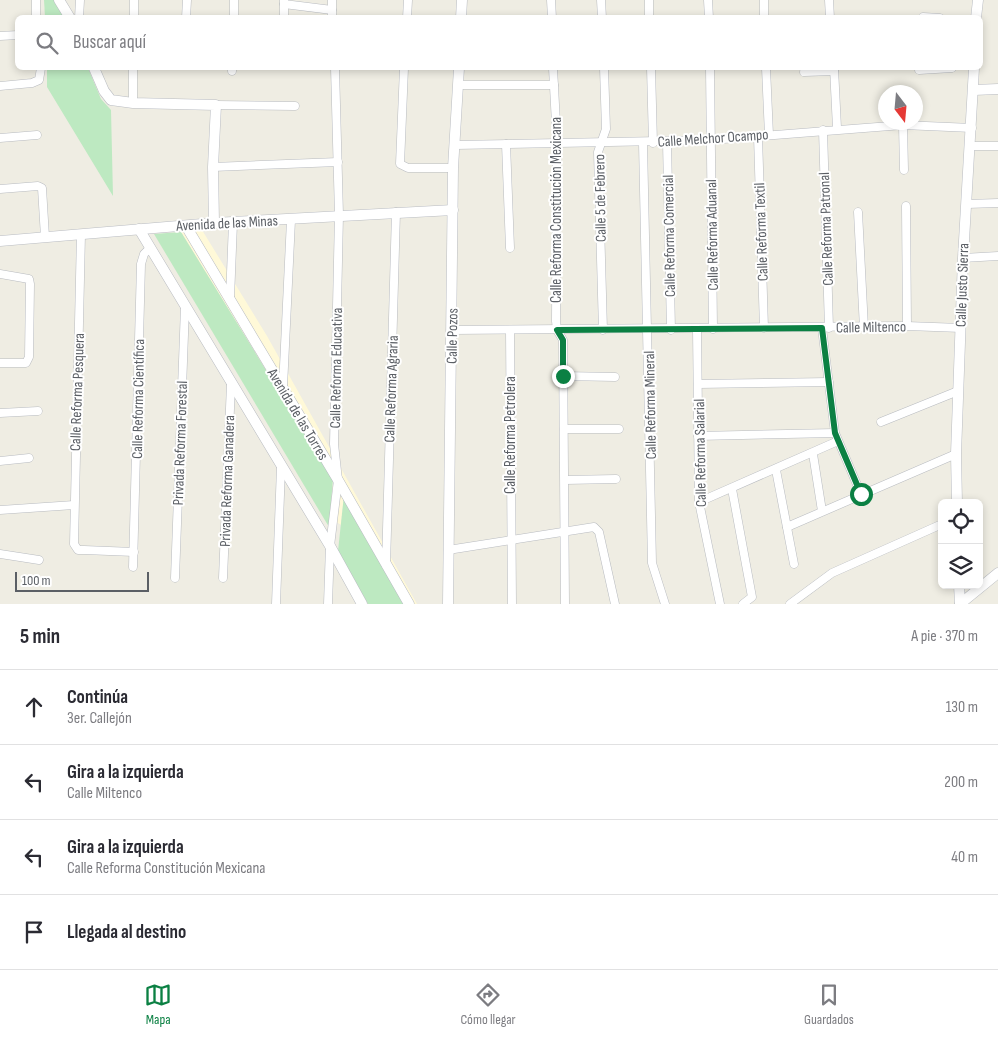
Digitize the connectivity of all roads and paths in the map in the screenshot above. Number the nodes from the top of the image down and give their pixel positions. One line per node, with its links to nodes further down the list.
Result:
1 (36, 0): 19 (street)
2 (58, 0): 20 (street)
3 (80, 0): 21 (street)
4 (134, 0): 22 (street)
5 (187, 0): 23 (street)
6 (234, 0): 24 (street)
7 (332, 0): 18 (street)
8 (408, 0): 26 (street)
9 (462, 0): 27 (street)
10 (551, 0): 28 (street)
11 (601, 0): 29 (street)
12 (649, 0): 30 (street)
13 (708, 0): 31 (street)
14 (764, 0): 32 (street)
15 (829, 0): 33 (street)
16 (979, 0): 34 (street)
17 (284, 2): 18 (street); 25 (street)
18 (332, 14)
19 (36, 15)
20 (68, 15)
21 (79, 15)
22 (134, 15)
23 (186, 15)
24 (234, 15)
25 (284, 15)
26 (407, 15)
27 (461, 15)
28 (552, 15)
29 (602, 15)
30 (650, 15)
31 (708, 15)
32 (764, 15)
33 (830, 15)
34 (976, 15)
35 (15, 34): 36 (street)
36 (0, 36)
37 (41, 70): 53 (street)
38 (95, 70): 56 (street)
39 (133, 70): 56 (street)
40 (336, 70): 79 (street, Calle Reforma Educativa)
41 (404, 70): 81 (street)
42 (458, 70): 51 (street, Calle Pozos)
43 (553, 70): 52 (street, Calle Reforma Constitución Mexicana)
44 (604, 70): 75 (street, Calle 5 de Febrero)
45 (651, 70): 73 (street)
46 (710, 70): 69 (street, Calle Reforma Aduanal)
47 (766, 70): 66 (street)
48 (834, 70): 50 (street); 61 (street)
49 (974, 70): 55 (street, Calle Justo Sierra)
50 (804, 72)
51 (458, 85): 52 (street); 76 (street, Calle Pozos)
52 (554, 85): 70 (street, Calle Reforma Constitución Mexicana)
53 (0, 86)
54 (998, 89): 55 (street)
55 (974, 90): 62 (street, Calle Justo Sierra)
56 (133, 103): 57 (street)
57 (216, 105): 58 (street); 80 (street)
58 (295, 106)
59 (878, 126): 61 (street, Calle Melchor Ocampo)
60 (923, 126): 62 (street, Calle Melchor Ocampo)
61 (837, 128): 63 (street, Calle Melchor Ocampo)
62 (972, 128): 77 (street, Calle Justo Sierra)
63 (823, 130): 66 (street, Calle Melchor Ocampo); 108 (street, Calle Reforma Patronal)
64 (903, 130): 82 (street)
65 (36, 135): 68 (street)
66 (769, 135): 67 (street, Calle Melchor Ocampo)
67 (758, 136): 69 (street, Calle Melchor Ocampo); 107 (street, Calle Reforma Textil)
68 (0, 138)
69 (711, 140): 71 (street, Calle Melchor Ocampo); 112 (street, Calle Reforma Aduanal)
70 (557, 142): 74 (street, Calle Melchor Ocampo); 75 (street, Calle Melchor Ocampo); 115 (street, Calle Reforma Constitución Mexicana)
71 (667, 142): 73 (street, Calle Melchor Ocampo); 118 (street, Calle Reforma Comercial)
72 (643, 143): 73 (street, Calle Melchor Ocampo); 75 (street, Calle Melchor Ocampo); 117 (street, Calle Reforma Mineral)
73 (653, 143)
74 (506, 144): 76 (street, Calle Melchor Ocampo); 100 (street)
75 (600, 144): 116 (street, Calle 5 de Febrero)
76 (455, 145): 81 (street, Calle Pozos)
77 (971, 146): 78 (street); 85 (street, Calle Justo Sierra)
78 (998, 146)
79 (338, 162): 80 (street); 90 (street, Calle Reforma Educativa)
80 (213, 166): 92 (street)
81 (453, 168): 87 (street, Calle Pozos)
82 (904, 170)
83 (0, 189): 97 (street)
84 (998, 203): 85 (street)
85 (967, 204): 102 (street, Calle Justo Sierra)
86 (906, 206): 106 (street)
87 (453, 210): 88 (street, Avenida de las Minas); 113 (street, Calle Pozos)
88 (396, 212): 90 (street, Avenida de las Minas); 161 (street, Calle Reforma Agraria)
89 (858, 212): 109 (street)
90 (339, 215): 91 (street, Avenida de las Minas); 141 (street, Calle Reforma Educativa)
91 (291, 220): 93 (street, Avenida de las Minas); 125 (street)
92 (214, 223): 93 (street, Avenida de las Minas); 94 (street, Avenida de las Minas)
93 (233, 223): 104 (street)
94 (186, 226): 95 (street, Avenida de las Minas); 104 (street, Avenida de las Torres)
95 (139, 229): 96 (street, Avenida de las Minas); 99 (street)
96 (81, 234): 97 (street, Avenida de las Minas); 147 (street, Calle Reforma Pesquera)
97 (45, 237): 98 (street, Avenida de las Minas)
98 (0, 242)
99 (150, 248): 105 (street); 156 (street, Calle Reforma Científica)
100 (510, 248)
101 (998, 256): 102 (street)
102 (963, 258): 110 (street, Calle Justo Sierra)
103 (0, 274): 119 (street)
104 (230, 299): 125 (street, Avenida de las Torres)
105 (185, 307): 123 (street); 163 (street, Privada Reforma Forestal)
106 (907, 326): 109 (street, Calle Miltenco); 110 (street, Calle Miltenco)
107 (764, 328): 108 (street, Calle Miltenco); 112 (street, Calle Miltenco)
108 (826, 328): 109 (street, Calle Miltenco); 122 (street, Calle Reforma Patronal)
109 (864, 328)
110 (960, 328): 126 (street, Calle Justo Sierra)
111 (697, 329): 112 (street, Calle Miltenco); 118 (street, Calle Miltenco); 124 (street, Calle Reforma Salarial)
112 (713, 329)
113 (452, 330): 114 (street, Calle Miltenco); 155 (street, Calle Pozos)
114 (510, 330): 115 (street, Calle Miltenco); 153 (street, Calle Reforma Petrolera)
115 (557, 330): 116 (street, Calle Miltenco); 120 (street, Calle Reforma Constitución Mexicana)
116 (603, 330): 117 (street, Calle Miltenco)
117 (648, 330): 118 (street, Calle Miltenco); 174 (street, Calle Reforma Mineral)
118 (671, 330)
119 (0, 363)
120 (563, 376): 121 (street); 130 (street, Calle Reforma Constitución Mexicana)
121 (615, 377)
122 (830, 382): 124 (street); 133 (street, Calle Reforma Patronal)
123 (230, 384): 138 (street); 164 (street, Privada Reforma Ganadera)
124 (698, 384): 132 (street, Calle Reforma Salarial)
125 (282, 389): 141 (street, Avenida de las Torres)
126 (958, 391): 129 (street); 135 (street, Calle Justo Sierra)
127 (38, 411): 128 (street)
128 (0, 413)
129 (882, 422)
130 (564, 429): 131 (street); 142 (street, Calle Reforma Constitución Mexicana)
131 (619, 429)
132 (698, 436): 133 (street); 146 (street, Calle Reforma Salarial)
133 (836, 437): 134 (street); 144 (street, Calle Reforma Patronal)
134 (813, 454): 139 (street); 149 (street)
135 (956, 454): 144 (street); 145 (street, Calle Justo Sierra)
136 (29, 458): 137 (street)
137 (0, 460)
138 (281, 467): 154 (street); 166 (street)
139 (776, 470): 143 (street); 151 (street)
140 (616, 479): 142 (street)
141 (338, 480): 154 (street, Calle Reforma Educativa); 161 (street, Avenida de las Torres)
142 (565, 480): 152 (street, Calle Reforma Constitución Mexicana)
143 (732, 489): 146 (street); 176 (street)
144 (861, 494): 149 (street)
145 (956, 499)
146 (699, 502): 175 (street, Calle Reforma Salarial)
147 (74, 505): 148 (street); 156 (street, Calle Reforma Pesquera)
148 (0, 510)
149 (822, 512): 151 (street)
150 (938, 526): 177 (street)
151 (787, 527): 159 (street)
152 (564, 531): 153 (street); 172 (street, Calle Reforma Constitución Mexicana); 173 (street)
153 (511, 539): 155 (street); 171 (street, Calle Reforma Petrolera)
154 (330, 546): 167 (street, Calle Reforma Educativa); 168 (street)
155 (448, 550): 170 (street, Calle Pozos)
156 (134, 552): 160 (street, Calle Reforma Científica)
157 (0, 554): 158 (street)
158 (39, 560)
159 (794, 564)
160 (133, 567)
161 (386, 567): 169 (street, Avenida de las Torres)
162 (998, 573): 178 (street)
163 (175, 578)
164 (223, 578)
165 (959, 589): 178 (street)
166 (276, 604)
167 (328, 604)
168 (362, 604)
169 (409, 604)
170 (448, 604)
171 (512, 604)
172 (566, 604)
173 (615, 604)
174 (665, 604)
175 (720, 604)
176 (743, 604)
177 (790, 604)
178 (960, 604)

